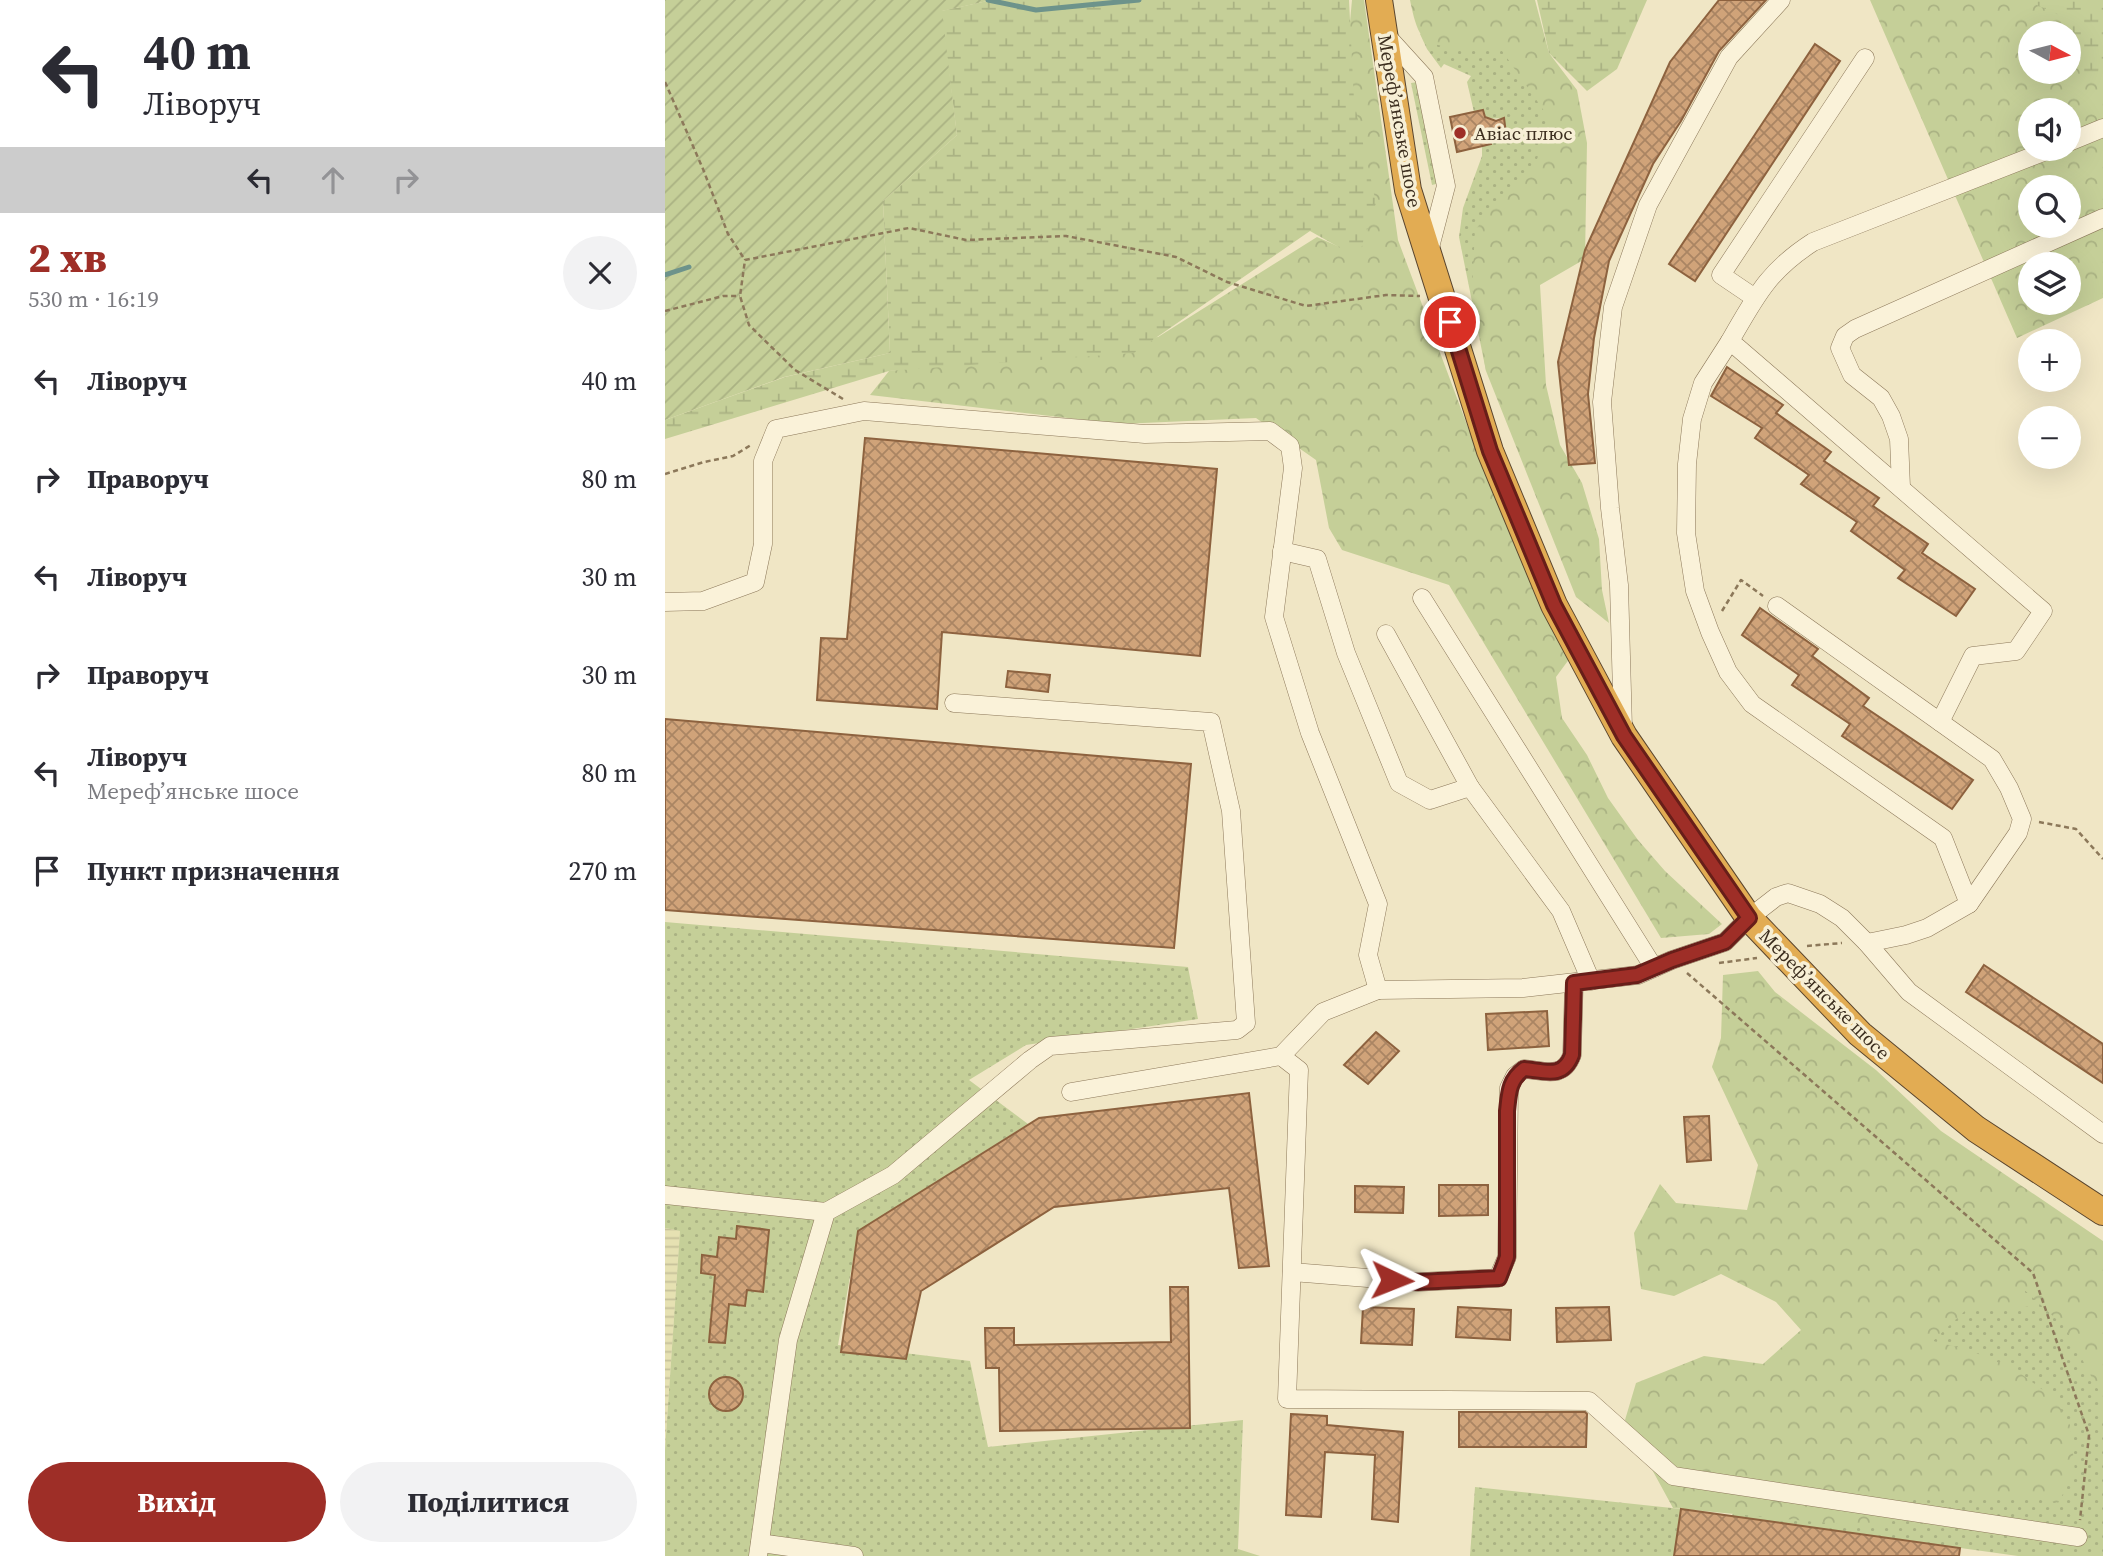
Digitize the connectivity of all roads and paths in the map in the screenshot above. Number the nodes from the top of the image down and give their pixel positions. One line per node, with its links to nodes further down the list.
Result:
1 (1379, 0): 3 (highway, Мереф’янське шосе)
2 (1781, 0): 29 (street)
3 (1384, 33): 10 (highway, Мереф’янське шосе); 10 (street)
4 (1865, 58): 14 (street)
5 (665, 82): 11 (path)
6 (2103, 128): 7 (street)
7 (2081, 137)
8 (2020, 161): 14 (street)
9 (2103, 218): 20 (street)
10 (1428, 254): 13 (highway, Мереф’янське шосе)
11 (745, 260): 12 (path); 13 (path)
12 (740, 296): 15 (path); 17 (path)
13 (1441, 296): 29 (highway, Мереф’янське шосе)
14 (1755, 298): 16 (street)
15 (665, 311)
16 (1730, 341): 20 (street); 25 (street)
17 (864, 411): 18 (street); 21 (street)
18 (776, 429): 19 (path); 23 (street)
19 (665, 474)
20 (1901, 487): 28 (street)
21 (1282, 551): 30 (street); 40 (street)
22 (1422, 598): 38 (street)
23 (665, 602)
24 (1777, 606): 25 (path); 28 (street)
25 (1710, 632): 33 (street)
26 (1386, 634): 30 (street)
27 (954, 703): 45 (street)
28 (1940, 722): 31 (street)
29 (1624, 736): 34 (highway, Мереф’янське шосе)
30 (1470, 786): 39 (street)
31 (2022, 819): 32 (path); 33 (street)
32 (2103, 859)
33 (1969, 904): 35 (street)
34 (1749, 918): 35 (street); 37 (street); 46 (highway, Мереф’янське шосе)
35 (1867, 943): 36 (path); 43 (street)
36 (1803, 946)
37 (1672, 960): 38 (street); 48 (path)
38 (1654, 968): 39 (street)
39 (1583, 982): 40 (street); 47 (street)
40 (1378, 990): 41 (street)
41 (1281, 1056): 42 (street); 47 (street)
42 (1071, 1092)
43 (2103, 1134)
44 (665, 1195): 45 (street)
45 (826, 1212): 49 (street)
46 (2103, 1212)
47 (1291, 1272): 48 (street)
48 (2078, 1537)
49 (759, 1550): 50 (street)
50 (855, 1556)

